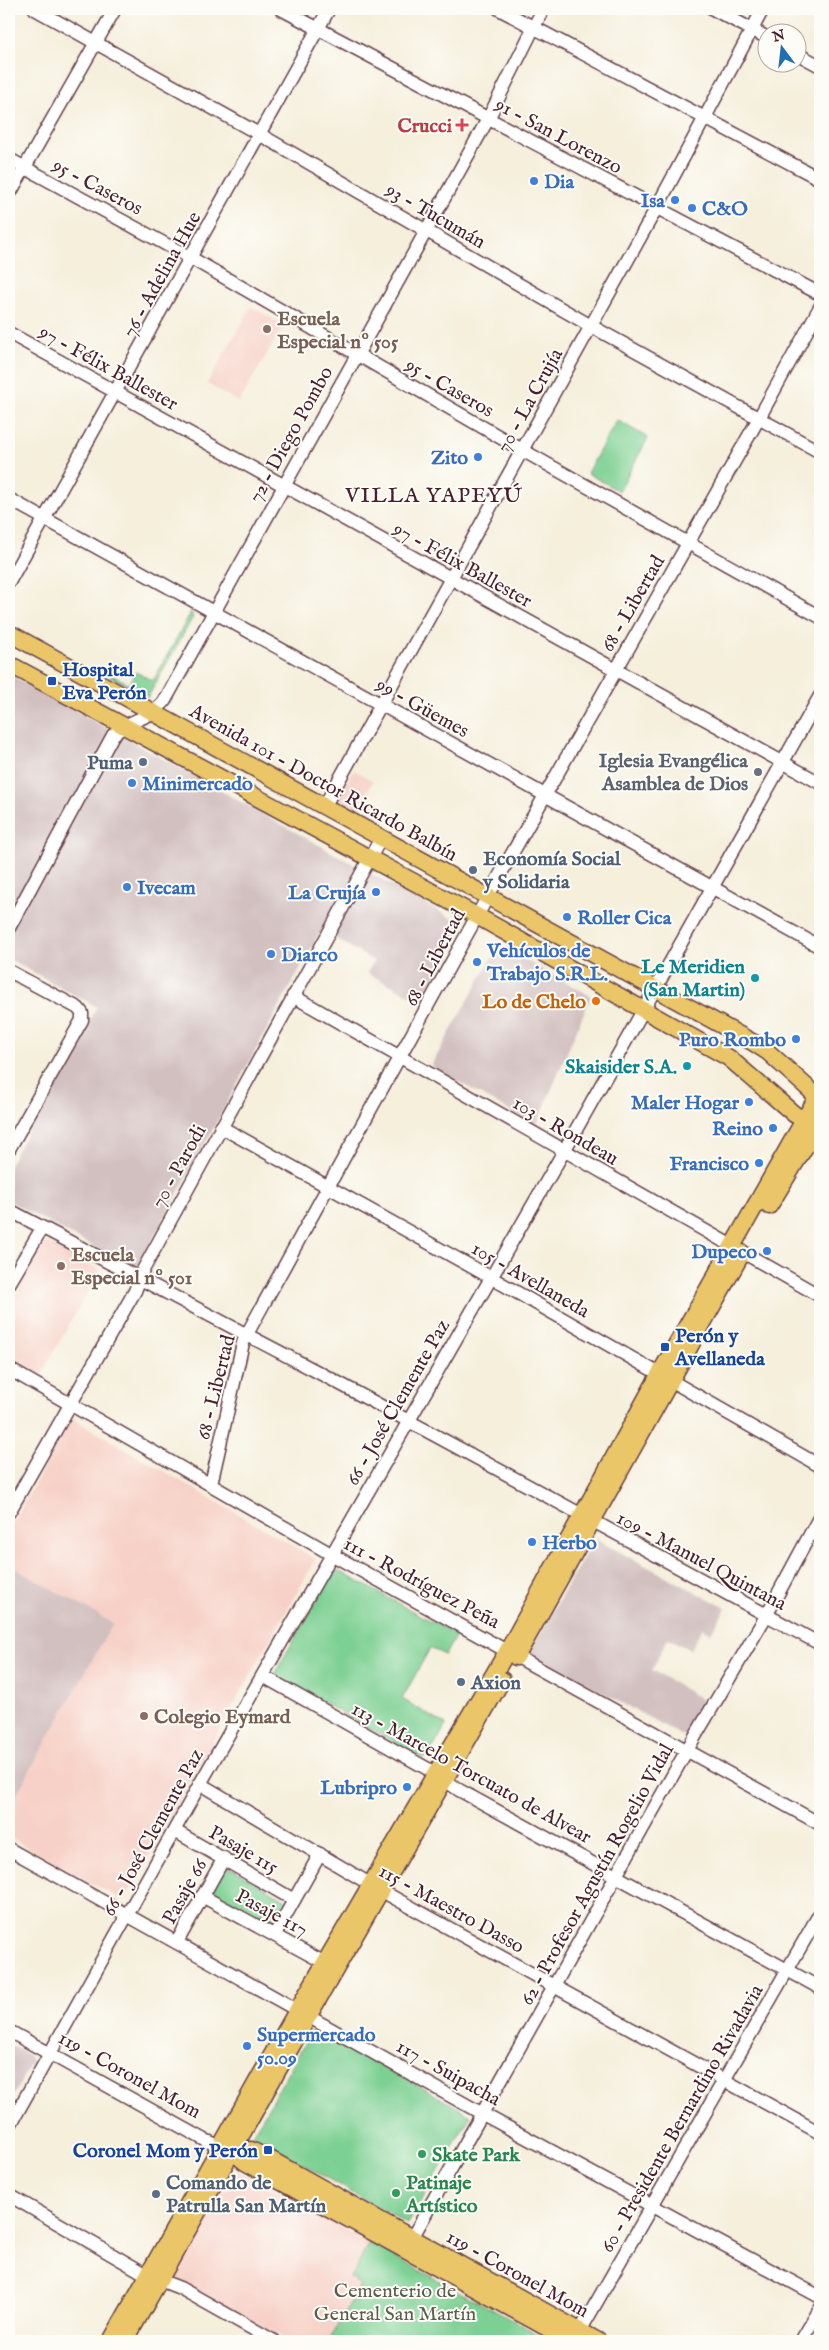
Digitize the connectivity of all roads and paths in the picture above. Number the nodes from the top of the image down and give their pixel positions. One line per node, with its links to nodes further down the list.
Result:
1 (35, 9): 13 (street, 93 - Tucumán)
2 (115, 9): 13 (street)
3 (281, 9): 10 (street, 91 - San Lorenzo)
4 (329, 9): 10 (street, 76 - Adelina Hue)
5 (499, 9): 9 (street)
6 (543, 9): 9 (street, 72 - Diego Pombo)
7 (713, 9): 11 (street)
8 (763, 9): 11 (street, 70 - La Crujía)
9 (534, 28): 16 (street); 17 (street, 72 - Diego Pombo)
10 (319, 29): 17 (street, 91 - San Lorenzo); 18 (street, 76 - Adelina Hue)
11 (752, 29): 12 (street); 16 (street, 70 - La Crujía)
12 (756, 31)
13 (95, 43): 18 (street, 93 - Tucumán); 20 (street)
14 (806, 58): 15 (street)
15 (820, 66)
16 (705, 118): 21 (street); 23 (street, 70 - La Crujía)
17 (488, 119): 23 (street, 91 - San Lorenzo); 24 (street, 72 - Diego Pombo)
18 (259, 134): 24 (street, 93 - Tucumán); 25 (street, 76 - Adelina Hue)
19 (9, 159): 20 (street, 95 - Caseros)
20 (24, 168): 22 (street); 25 (street, 95 - Caseros)
21 (820, 179)
22 (9, 195)
23 (657, 208): 26 (street, 91 - San Lorenzo); 28 (street, 70 - La Crujía)
24 (426, 231): 28 (street, 93 - Tucumán); 30 (street, 72 - Diego Pombo)
25 (191, 258): 30 (street, 95 - Caseros); 31 (street, 76 - Adelina Hue)
26 (820, 294)
27 (820, 307): 32 (street, 68 - Libertad)
28 (591, 326): 32 (street, 93 - Tucumán); 33 (street, 70 - La Crujía)
29 (9, 333): 31 (street, 97 - Félix Ballester)
30 (356, 354): 33 (street, 95 - Caseros); 35 (street, 72 - Diego Pombo)
31 (116, 393): 35 (street, 97 - Félix Ballester); 37 (street, 76 - Adelina Hue)
32 (759, 418): 34 (street, 93 - Tucumán); 38 (street, 68 - Libertad)
33 (522, 450): 38 (street, 95 - Caseros); 39 (street, 70 - La Crujía)
34 (820, 452)
35 (283, 486): 39 (street, 97 - Félix Ballester); 41 (street, 72 - Diego Pombo)
36 (9, 499): 37 (street, 99 - Güemes)
37 (45, 519): 40 (street, 76 - Adelina Hue); 41 (street, 99 - Güemes)
38 (689, 542): 42 (street, 95 - Caseros); 45 (street, 68 - Libertad)
39 (450, 579): 45 (street, 97 - Félix Ballester); 47 (street, 70 - La Crujía)
40 (9, 582)
41 (213, 611): 47 (street, 99 - Güemes); 48 (street, 72 - Diego Pombo)
42 (820, 617)
43 (9, 633): 48 (main road, Avenida 101 - Doctor Ricardo Balbín)
44 (9, 664): 49 (main road)
45 (615, 670): 50 (street, 97 - Félix Ballester); 52 (street, 68 - Libertad)
46 (820, 696): 50 (street, 66 - José Clemente Paz)
47 (381, 705): 52 (street, 99 - Güemes); 53 (street, 70 - La Crujía)
48 (153, 712): 49 (street, 72 - Diego Pombo); 53 (main road, Avenida 101 - Doctor Ricardo Balbín)
49 (122, 726): 55 (main road); 59 (street)
50 (784, 764): 51 (street, 97 - Félix Ballester); 56 (street, 66 - José Clemente Paz)
51 (820, 783)
52 (545, 796): 56 (street, 99 - Güemes); 57 (street, 68 - Libertad)
53 (324, 807): 54 (main road, Avenida 101 - Doctor Ricardo Balbín)
54 (381, 838): 55 (street, 70 - Parodi); 57 (main road, Avenida 101 - Doctor Ricardo Balbín)
55 (369, 859): 58 (main road); 63 (street, 70 - Parodi)
56 (714, 888): 60 (street, 99 - Güemes); 62 (street, 66 - José Clemente Paz)
57 (488, 896): 58 (street, 68 - Libertad); 62 (main road, Avenida 101 - Doctor Ricardo Balbín)
58 (477, 916): 64 (main road); 65 (street, 68 - Libertad)
59 (9, 928)
60 (820, 947)
61 (9, 971): 69 (street)
62 (654, 987): 64 (street, 66 - José Clemente Paz); 66 (main road, Avenida 101 - Doctor Ricardo Balbín)
63 (293, 996): 65 (street, 103 - Rondeau); 68 (street, 70 - Parodi)
64 (642, 1009): 67 (main road); 70 (street, 66 - José Clemente Paz)
65 (401, 1057): 70 (street, 103 - Rondeau); 71 (street, 68 - Libertad)
66 (819, 1096): 67 (main road)
67 (816, 1125): 74 (main road)
68 (221, 1127): 71 (street, 105 - Avellaneda); 76 (street, 70 - Parodi)
69 (9, 1149)
70 (564, 1151): 74 (street, 103 - Rondeau); 75 (street, 66 - José Clemente Paz)
71 (327, 1186): 75 (street, 105 - Avellaneda); 79 (street, 68 - Libertad)
72 (9, 1210): 73 (street, 109 - Manuel Quintana)
73 (42, 1228): 76 (street, 109 - Manuel Quintana); 77 (street)
74 (738, 1250): 78 (street, 103 - Rondeau); 81 (main road)
75 (490, 1277): 81 (street, 105 - Avellaneda); 83 (street, 66 - José Clemente Paz)
76 (139, 1280): 79 (street, 109 - Manuel Quintana); 82 (street, 70 - Parodi)
77 (9, 1284)
78 (820, 1296)
79 (247, 1334): 83 (street, 109 - Manuel Quintana); 85 (street, 68 - Libertad)
80 (9, 1369): 82 (street, 111 - Rodríguez Peña)
81 (665, 1378): 84 (street, 105 - Avellaneda); 88 (main road)
82 (71, 1403): 85 (street, 111 - Rodríguez Peña); 86 (street, 70 - Parodi)
83 (408, 1420): 88 (street, 109 - Manuel Quintana); 89 (street, 66 - José Clemente Paz)
84 (820, 1466)
85 (211, 1484): 89 (street, 111 - Rodríguez Peña)
86 (9, 1512)
87 (820, 1516): 90 (street, 62 - Profesor Agustín Rogelio Vidal)
88 (586, 1519): 90 (street, 109 - Manuel Quintana); 92 (main road)
89 (331, 1554): 92 (street, 111 - Rodríguez Peña); 93 (street, 66 - José Clemente Paz)
90 (766, 1616): 91 (street, 109 - Manuel Quintana); 94 (street, 62 - Profesor Agustín Rogelio Vidal)
91 (820, 1644)
92 (512, 1653): 94 (street, 111 - Rodríguez Peña); 95 (main road)
93 (263, 1676): 95 (street, 113 - Marcelo Torcuato de Alvear); 96 (street, 66 - José Clemente Paz)
94 (687, 1750): 97 (street, 111 - Rodríguez Peña); 102 (street, 62 - Profesor Agustín Rogelio Vidal)
95 (440, 1776): 102 (street, 113 - Marcelo Torcuato de Alvear); 103 (main road)
96 (200, 1784): 98 (street, 66 - José Clemente Paz); 100 (street, 115 - Maestro Dasso)
97 (820, 1824)
98 (175, 1830): 101 (street, Pasaje 115); 107 (street, 66 - José Clemente Paz)
99 (9, 1849): 107 (street, 117 - Suipacha)
100 (320, 1854): 103 (street, 115 - Maestro Dasso); 105 (street)
101 (224, 1858): 104 (street, Pasaje 66); 105 (street, Pasaje 115)
102 (617, 1875): 111 (street, 113 - Marcelo Torcuato de Alvear); 112 (street, 62 - Profesor Agustín Rogelio Vidal)
103 (375, 1887): 110 (main road); 112 (street, 115 - Maestro Dasso); 114 (main road)
104 (202, 1896): 108 (street, Pasaje 117); 109 (street, Pasaje 66)
105 (294, 1900): 108 (street)
106 (820, 1913): 111 (street, 60 - Presidente Bernardino Rivadavia)
107 (126, 1914): 109 (street, 117 - Suipacha); 116 (street, 66 - José Clemente Paz)
108 (275, 1934): 110 (street, Pasaje 117)
109 (176, 1942): 114 (street, 117 - Suipacha)
110 (325, 1962): 114 (main road)
111 (789, 1971): 113 (street, 113 - Marcelo Torcuato de Alvear); 117 (street, 60 - Presidente Bernardino Rivadavia)
112 (554, 1986): 117 (street, 115 - Maestro Dasso); 118 (street, 62 - Profesor Agustín Rogelio Vidal)
113 (820, 1988)
114 (304, 2012): 118 (street, 117 - Suipacha); 121 (main road)
115 (9, 2031): 116 (street, 119 - Coronel Mom)
116 (50, 2054): 119 (street, 66 - José Clemente Paz); 121 (street, 119 - Coronel Mom)
117 (724, 2081): 120 (street, 115 - Maestro Dasso); 123 (street, 60 - Presidente Bernardino Rivadavia)
118 (481, 2112): 123 (street, 117 - Suipacha); 124 (street, 62 - Profesor Agustín Rogelio Vidal)
119 (9, 2127)
120 (820, 2133)
121 (226, 2150): 124 (main road, 119 - Coronel Mom); 125 (main road)
122 (9, 2195): 125 (street)
123 (652, 2205): 126 (street, 117 - Suipacha); 128 (street, 60 - Presidente Bernardino Rivadavia)
124 (408, 2244): 128 (main road, 119 - Coronel Mom)
125 (154, 2278): 129 (main road); 130 (main road); 131 (street)
126 (820, 2297)
127 (820, 2309): 133 (street)
128 (575, 2338): 132 (main road, 119 - Coronel Mom)
129 (112, 2341)
130 (125, 2341)
131 (275, 2341)
132 (598, 2341)
133 (801, 2341)

